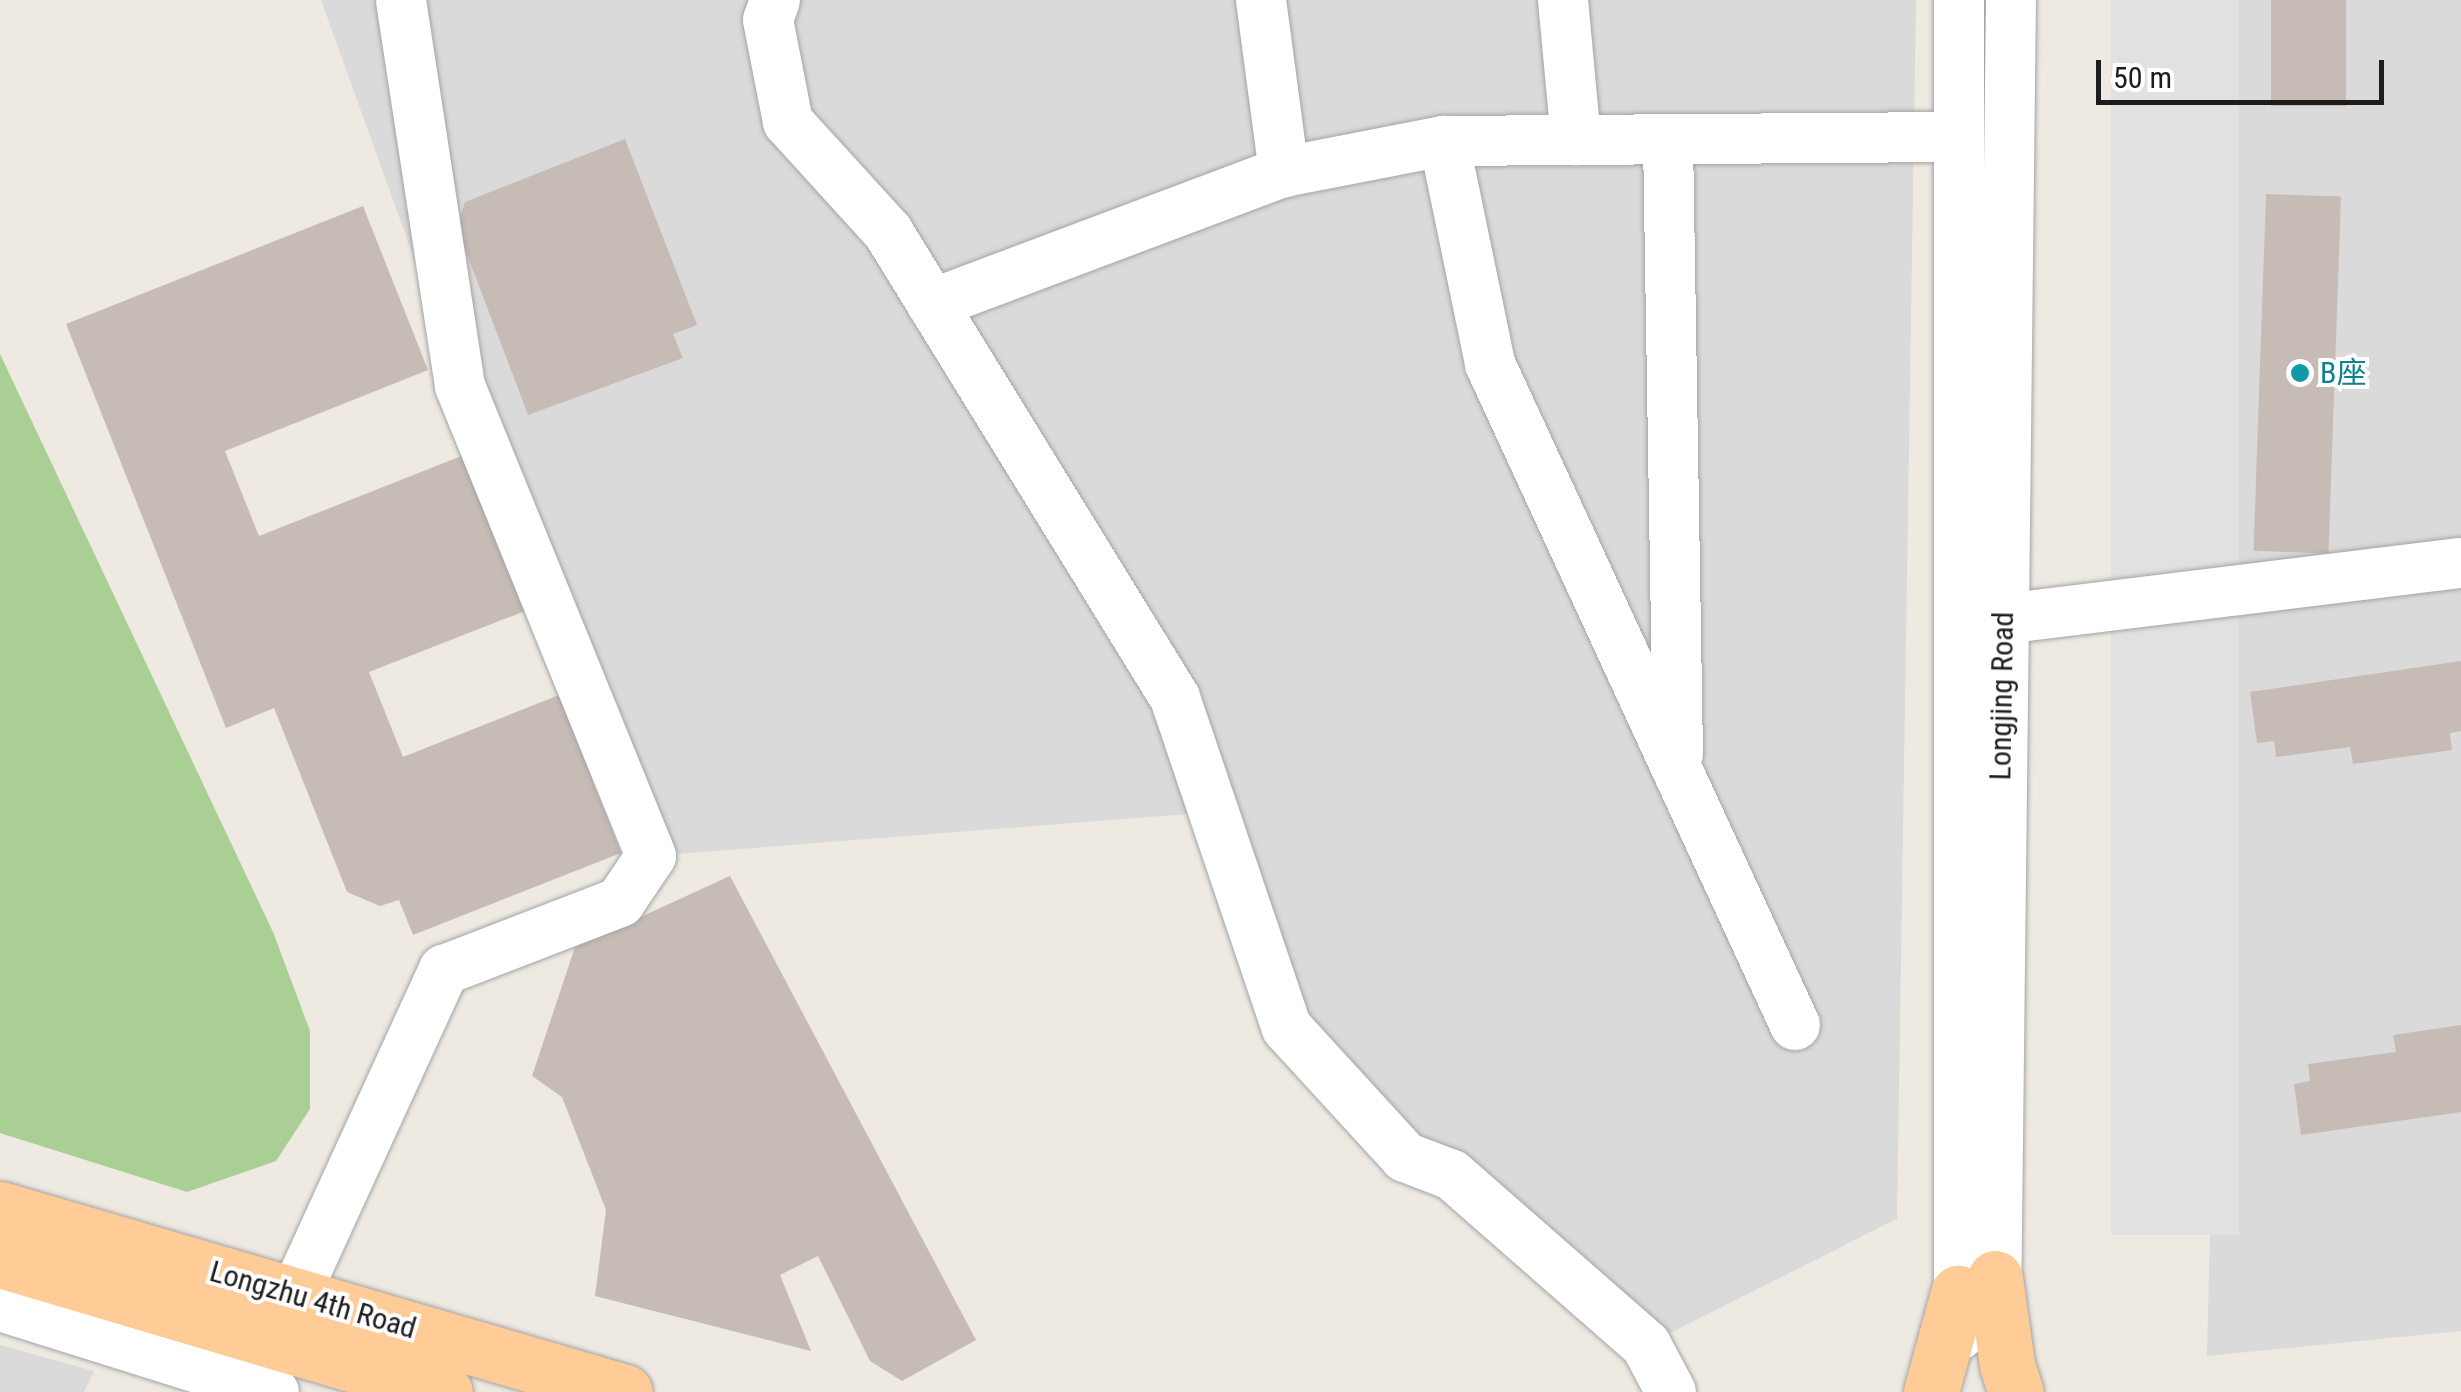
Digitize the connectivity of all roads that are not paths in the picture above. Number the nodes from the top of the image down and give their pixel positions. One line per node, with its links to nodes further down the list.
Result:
1 (402, 0): 20 (street)
2 (774, 0): 12 (street)
3 (1262, 0): 11 (street)
4 (1563, 0): 9 (street)
5 (1959, 0): 7 (street, Longjing Road)
6 (2011, 0): 14 (street, Longjing Road)
7 (1956, 137): 10 (street); 19 (street, Longjing Road)
8 (1444, 140): 9 (street); 11 (street); 15 (street)
9 (1576, 140): 10 (street)
10 (1668, 140): 15 (street)
11 (1284, 172): 12 (street)
12 (932, 304): 25 (street)
13 (2461, 563): 14 (street)
14 (2003, 619): 19 (street, Longjing Road)
15 (1678, 773): 16 (street)
16 (1795, 1025)
17 (0, 1209): 20 (main road, Longzhu 4th Road)
18 (0, 1260): 23 (main road, Longzhu 4th Road)
19 (1976, 1285): 26 (main road); 27 (street, Longjing Road); 28 (street, Longjing Road); 29 (main road)
20 (295, 1294): 24 (main road, Longzhu 4th Road)
21 (0, 1306): 22 (street)
22 (274, 1392)
23 (445, 1392)
24 (625, 1392)
25 (1670, 1392)
26 (1932, 1392)
27 (1960, 1392)
28 (1998, 1392)
29 (2016, 1392)

